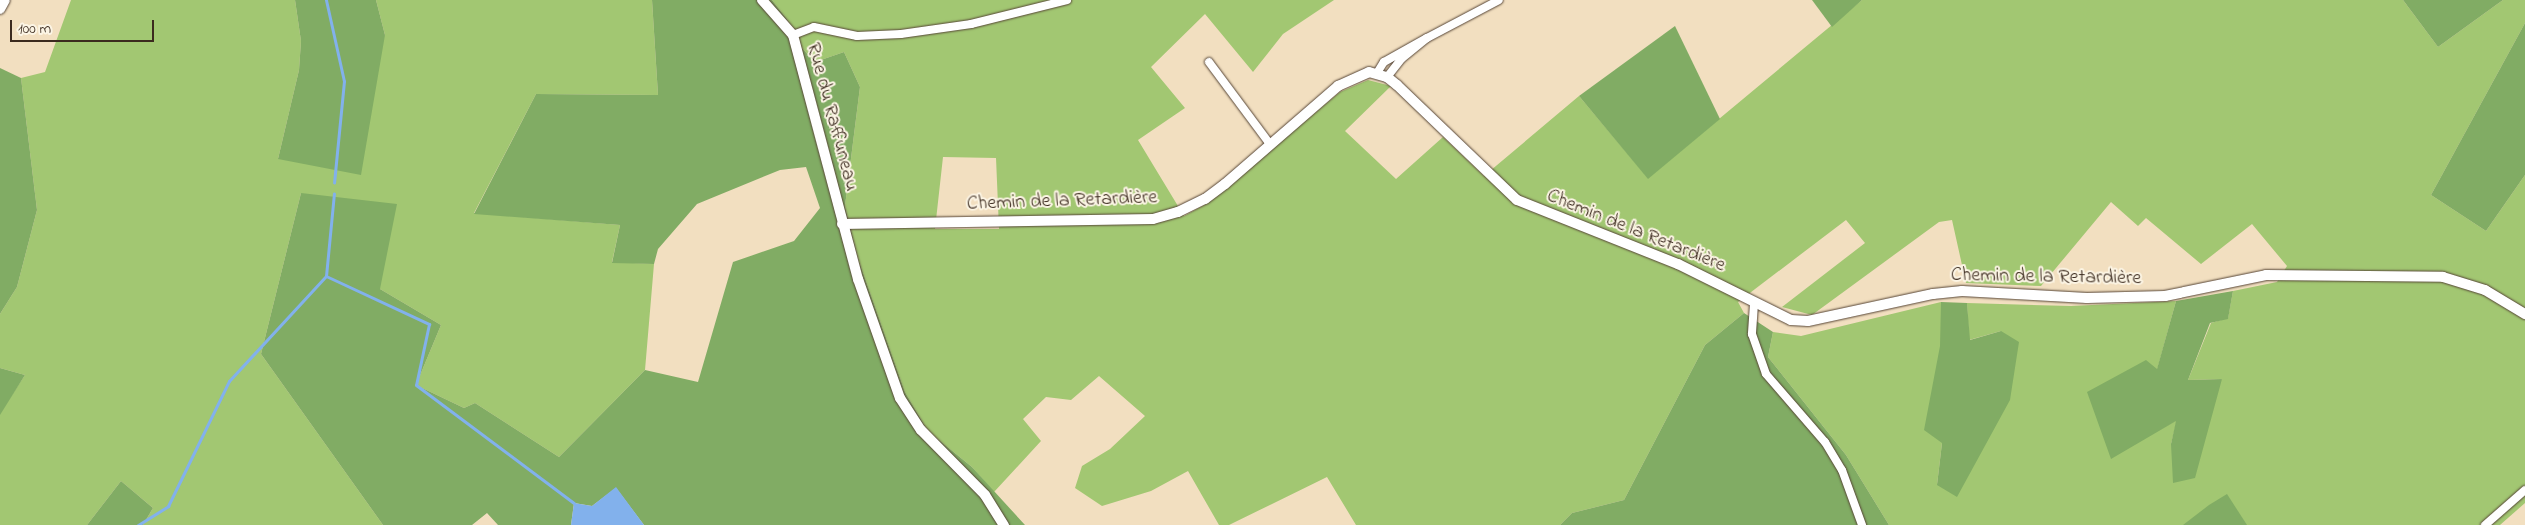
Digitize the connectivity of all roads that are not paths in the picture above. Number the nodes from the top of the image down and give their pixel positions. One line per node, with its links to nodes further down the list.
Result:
1 (5, 0): 5 (street)
2 (762, 0): 6 (street, Rue du Raffuneau)
3 (1067, 0): 6 (street)
4 (1499, 0): 8 (street)
5 (0, 9)
6 (793, 34): 10 (street, Rue du Raffuneau)
7 (1209, 62): 9 (street)
8 (1382, 75): 9 (street, Chemin de la Retardière); 11 (street, Chemin de la Retardière)
9 (1270, 144): 10 (street, Chemin de la Retardière)
10 (842, 224): 14 (street, Rue du Raffuneau)
11 (1754, 304): 12 (street, Chemin de la Retardière); 15 (street)
12 (2525, 314)
13 (2525, 490): 16 (street)
14 (1004, 525)
15 (1862, 525)
16 (2484, 525)

